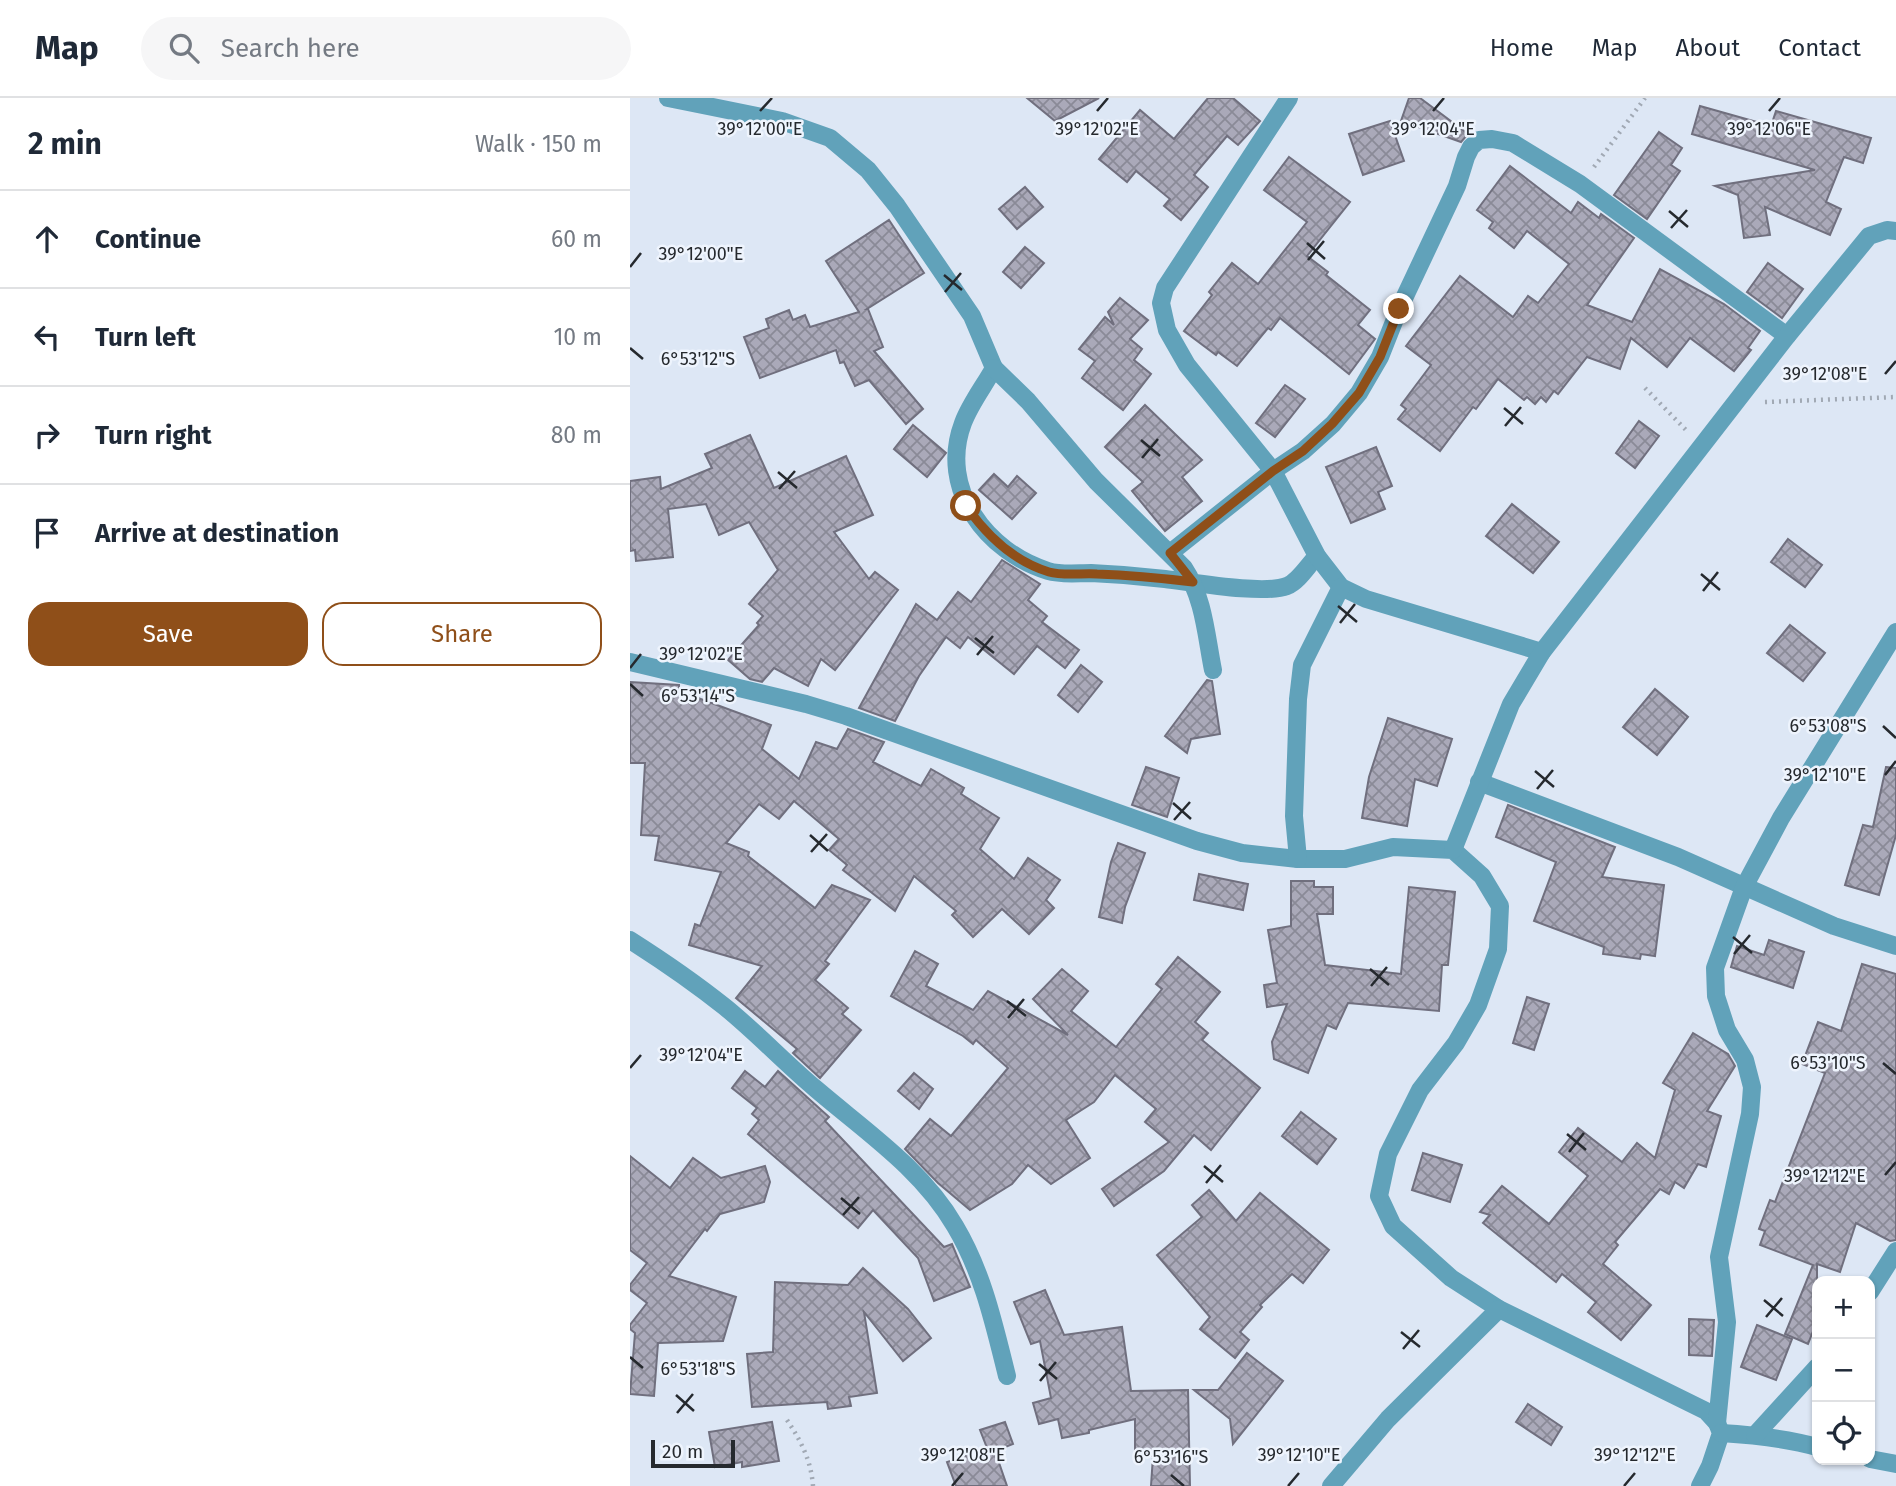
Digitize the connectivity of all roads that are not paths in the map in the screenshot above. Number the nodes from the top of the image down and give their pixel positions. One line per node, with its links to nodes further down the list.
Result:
1 (668, 98): 5 (street)
2 (1289, 98): 6 (street)
3 (1896, 231): 4 (street)
4 (1787, 336): 6 (street); 12 (street)
5 (994, 368): 7 (street); 9 (street)
6 (1273, 471): 7 (street); 8 (street)
7 (1170, 553): 9 (street)
8 (1317, 556): 9 (street); 10 (street)
9 (1193, 582): 14 (street)
10 (1341, 587): 12 (street); 17 (street)
11 (1896, 632): 18 (street)
12 (1542, 652): 15 (street)
13 (630, 662): 17 (street)
14 (1213, 670)
15 (1479, 782): 16 (street); 18 (street)
16 (1453, 850): 17 (street); 24 (street)
17 (1298, 859)
18 (1744, 887): 20 (street); 27 (street)
19 (630, 940): 26 (street)
20 (1896, 946)
21 (1896, 1251): 22 (street)
22 (1889, 1275): 23 (street)
23 (1875, 1288)
24 (1499, 1309): 27 (street); 32 (street)
25 (1812, 1372): 28 (street)
26 (1007, 1376)
27 (1719, 1428): 28 (street); 33 (street)
28 (1755, 1435): 29 (street)
29 (1812, 1446)
30 (1875, 1460): 31 (street)
31 (1896, 1464)
32 (1331, 1486)
33 (1700, 1486)

